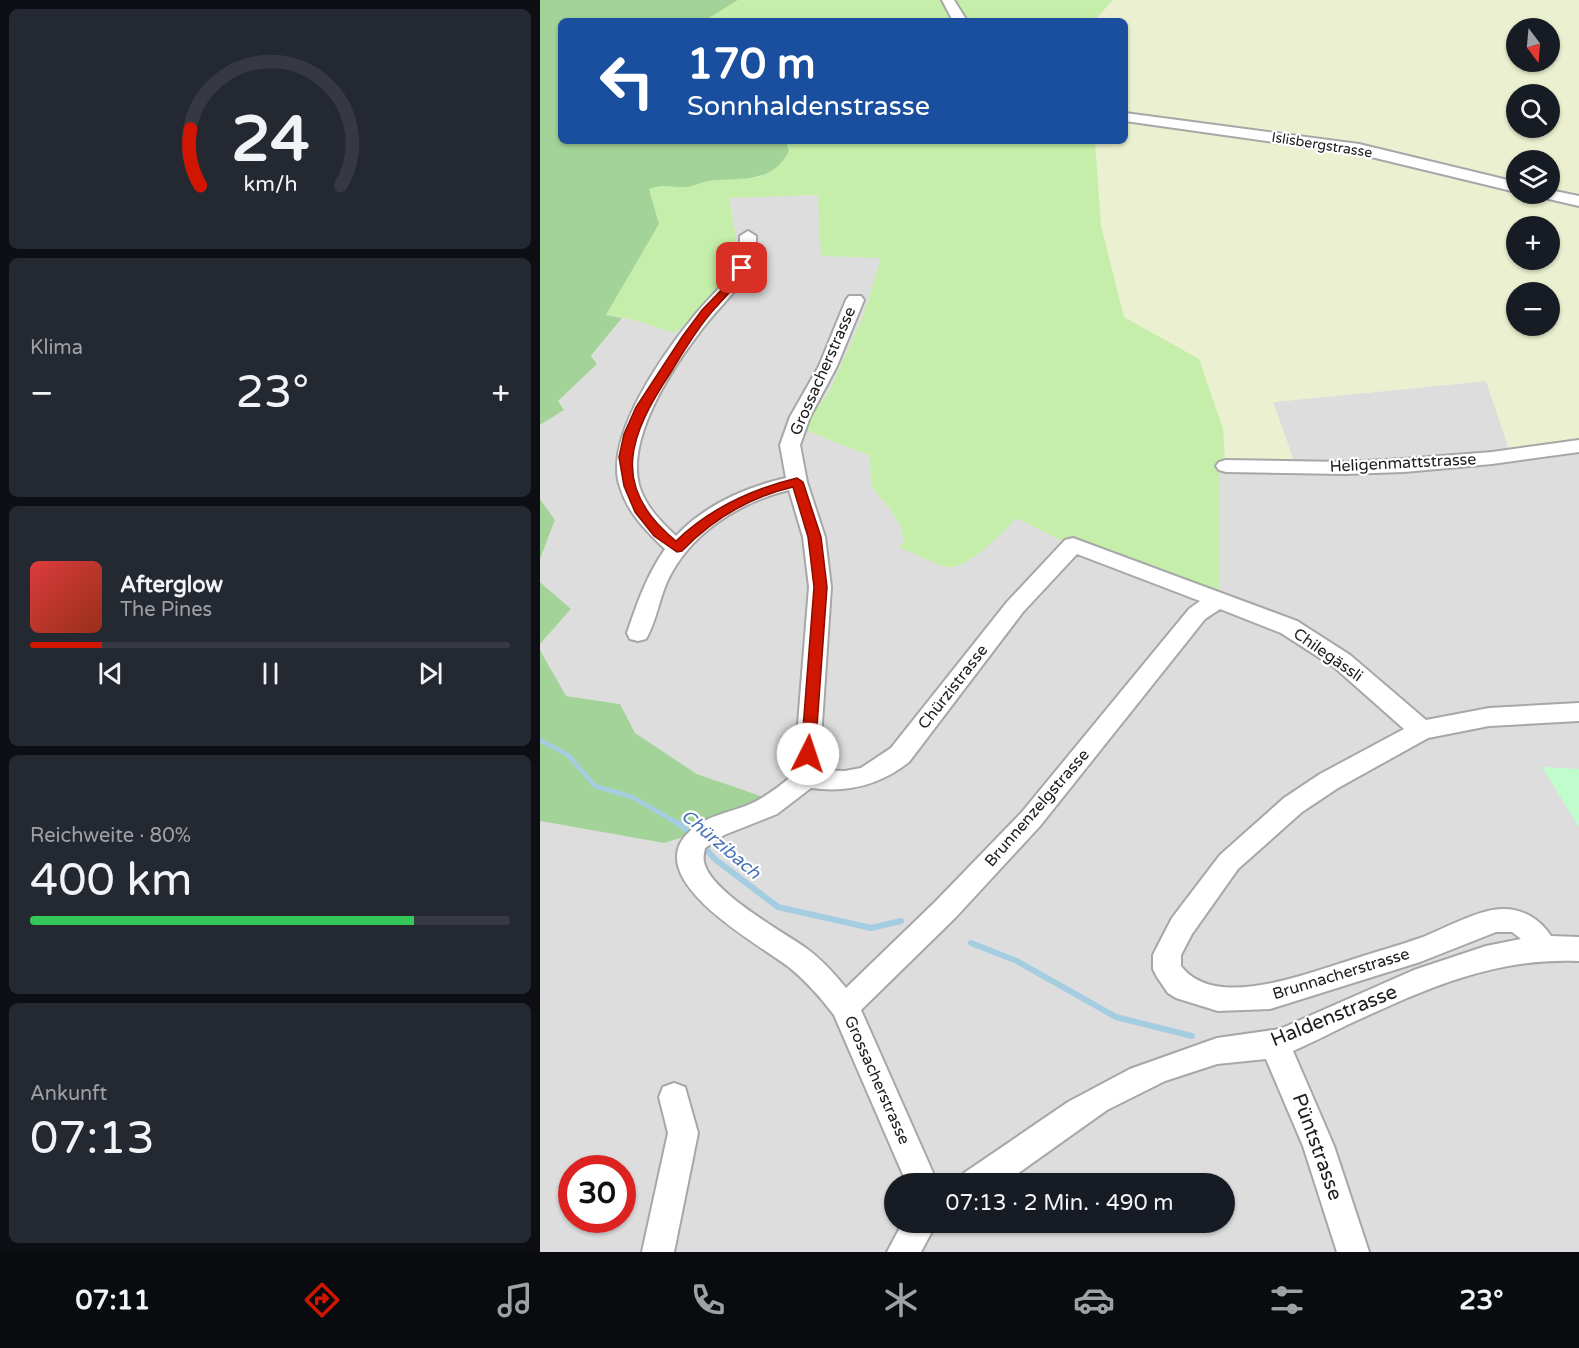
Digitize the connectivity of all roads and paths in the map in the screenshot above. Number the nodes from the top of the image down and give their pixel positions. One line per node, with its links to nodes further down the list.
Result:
1 (948, 0): 2 (street)
2 (958, 18)
3 (1128, 117): 4 (street, Islisbergstrasse)
4 (1506, 185)
5 (1560, 197): 6 (street)
6 (1579, 201)
7 (748, 236): 13 (street)
8 (855, 300): 11 (street, Grossacherstrasse)
9 (1579, 446): 10 (street, Heligenmattstrasse)
10 (1226, 465)
11 (797, 482): 13 (street); 18 (street, Grossacherstrasse)
12 (1073, 545): 14 (street, Chilegässli); 18 (street, Chürzistrasse)
13 (677, 548): 15 (street)
14 (1219, 599): 17 (street, Chilegässli); 21 (street, Brunnenzelgstrasse)
15 (638, 633)
16 (1579, 712): 17 (street)
17 (1422, 730): 19 (street, Brunnacherstrasse)
18 (806, 778): 21 (street, Grossacherstrasse)
19 (1543, 948): 20 (street, Haldenstrasse); 22 (street, Haldenstrasse)
20 (1579, 949)
21 (845, 1007): 24 (street, Grossacherstrasse)
22 (1274, 1044): 25 (street, Haldenstrasse); 29 (street, Püntstrasse)
23 (674, 1096): 27 (street)
24 (918, 1173)
25 (993, 1173)
26 (914, 1233): 28 (street)
27 (658, 1252)
28 (903, 1252)
29 (1353, 1252)

